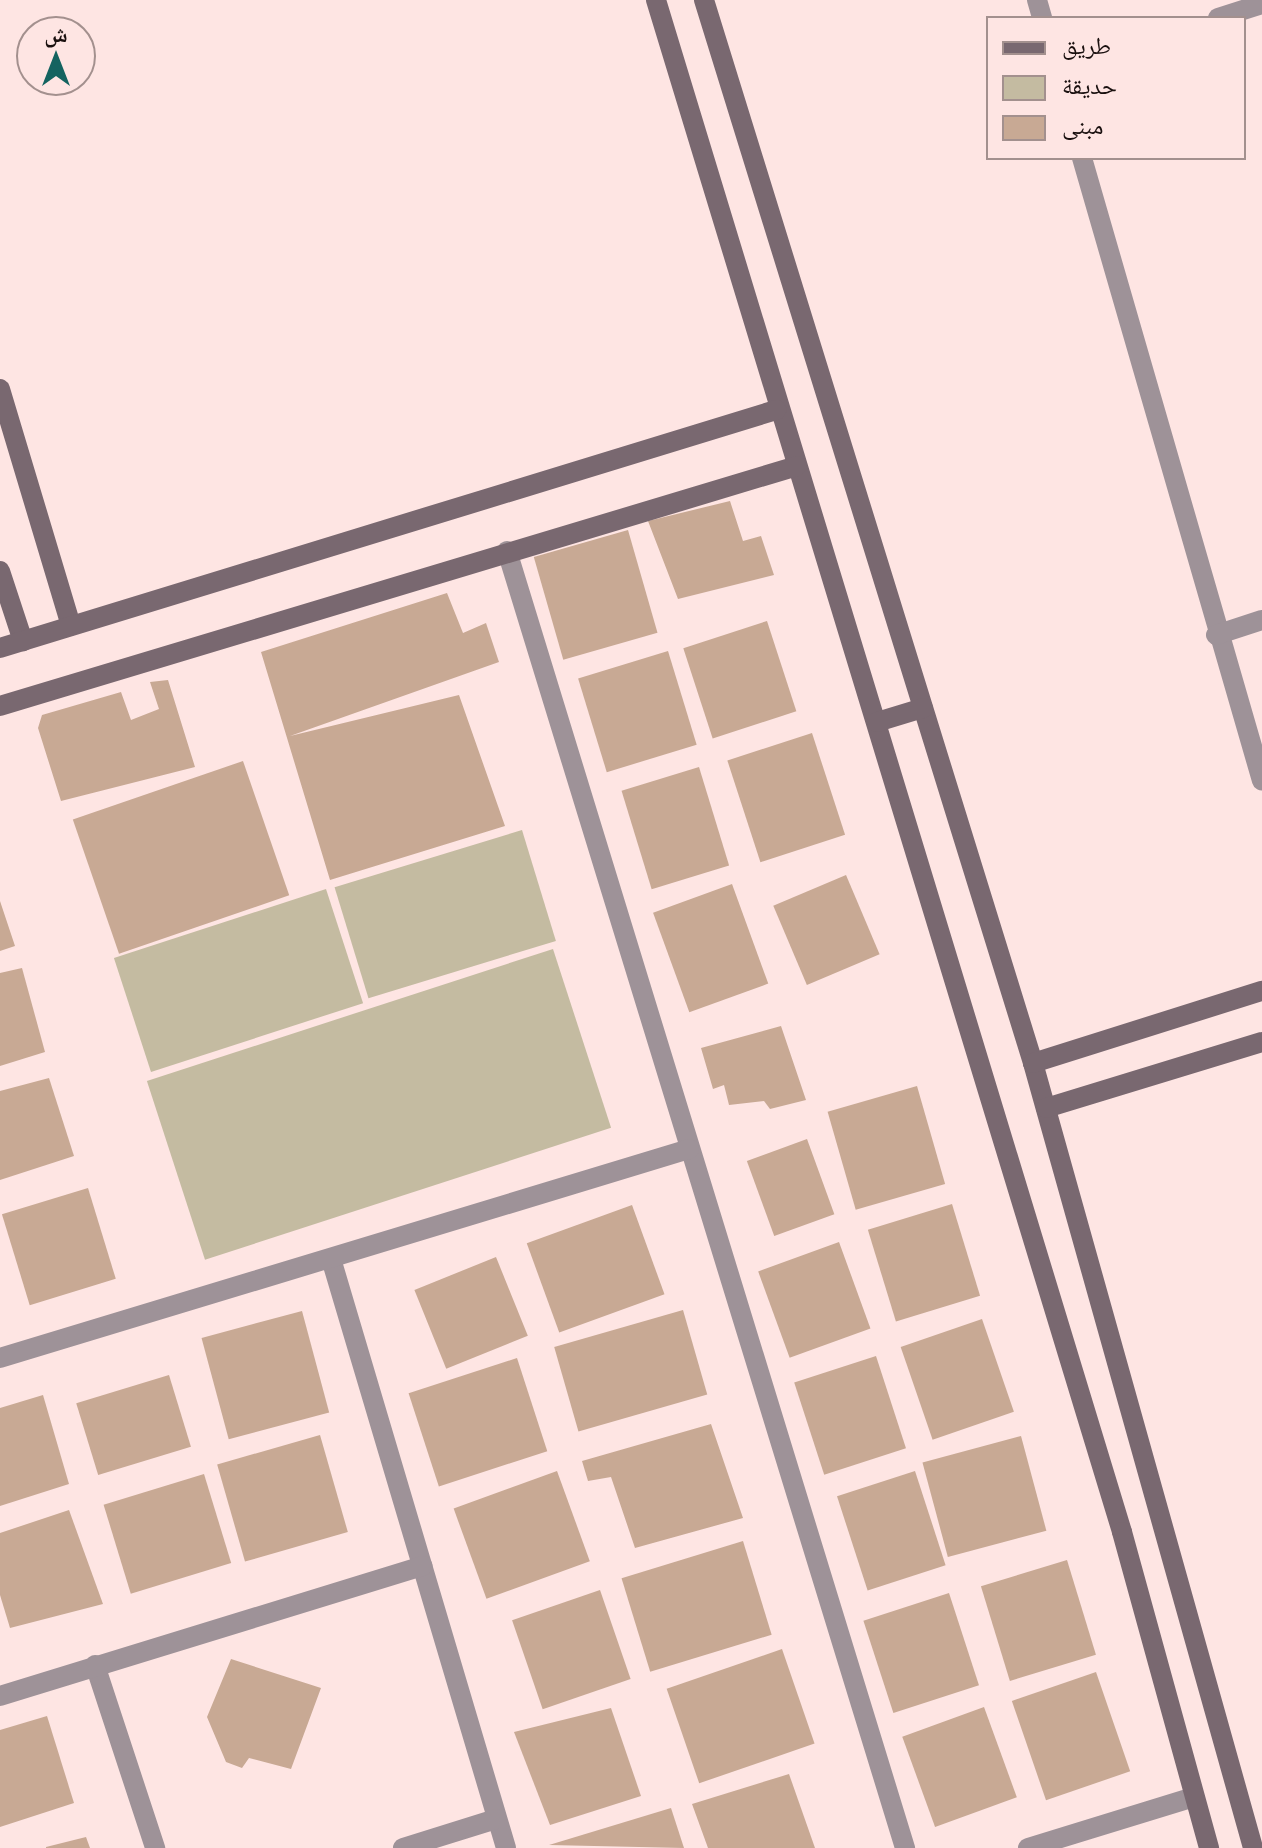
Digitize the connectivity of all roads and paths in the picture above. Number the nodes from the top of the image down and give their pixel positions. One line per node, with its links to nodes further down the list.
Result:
1 (656, 0): 7 (street)
2 (704, 0): 17 (street)
3 (1262, 4): 4 (street)
4 (1224, 16)
5 (1083, 160): 13 (street)
6 (0, 389): 12 (street)
7 (776, 410): 8 (street); 12 (street)
8 (797, 466): 9 (street); 18 (street)
9 (507, 551): 16 (street); 24 (street)
10 (0, 571): 14 (street)
11 (1262, 620): 13 (street)
12 (71, 626): 14 (street)
13 (1216, 635): 19 (street)
14 (23, 641): 15 (street)
15 (0, 648)
16 (0, 706)
17 (923, 708): 18 (street); 22 (street)
18 (877, 722): 28 (street)
19 (1262, 781)
20 (1262, 991): 22 (street)
21 (1262, 1042): 23 (street)
22 (1033, 1063): 23 (street)
23 (1046, 1108): 27 (street)
24 (689, 1149): 25 (street); 37 (street)
25 (332, 1262): 26 (street); 29 (street)
26 (0, 1358)
27 (1154, 1511): 28 (street); 40 (street)
28 (1122, 1532): 32 (street)
29 (422, 1566): 30 (street); 33 (street)
30 (95, 1665): 31 (street); 34 (street)
31 (0, 1696)
32 (1194, 1797): 38 (street); 39 (street)
33 (496, 1819): 35 (street); 36 (street)
34 (155, 1848)
35 (403, 1848)
36 (506, 1848)
37 (905, 1848)
38 (1028, 1848)
39 (1209, 1848)
40 (1253, 1848)

